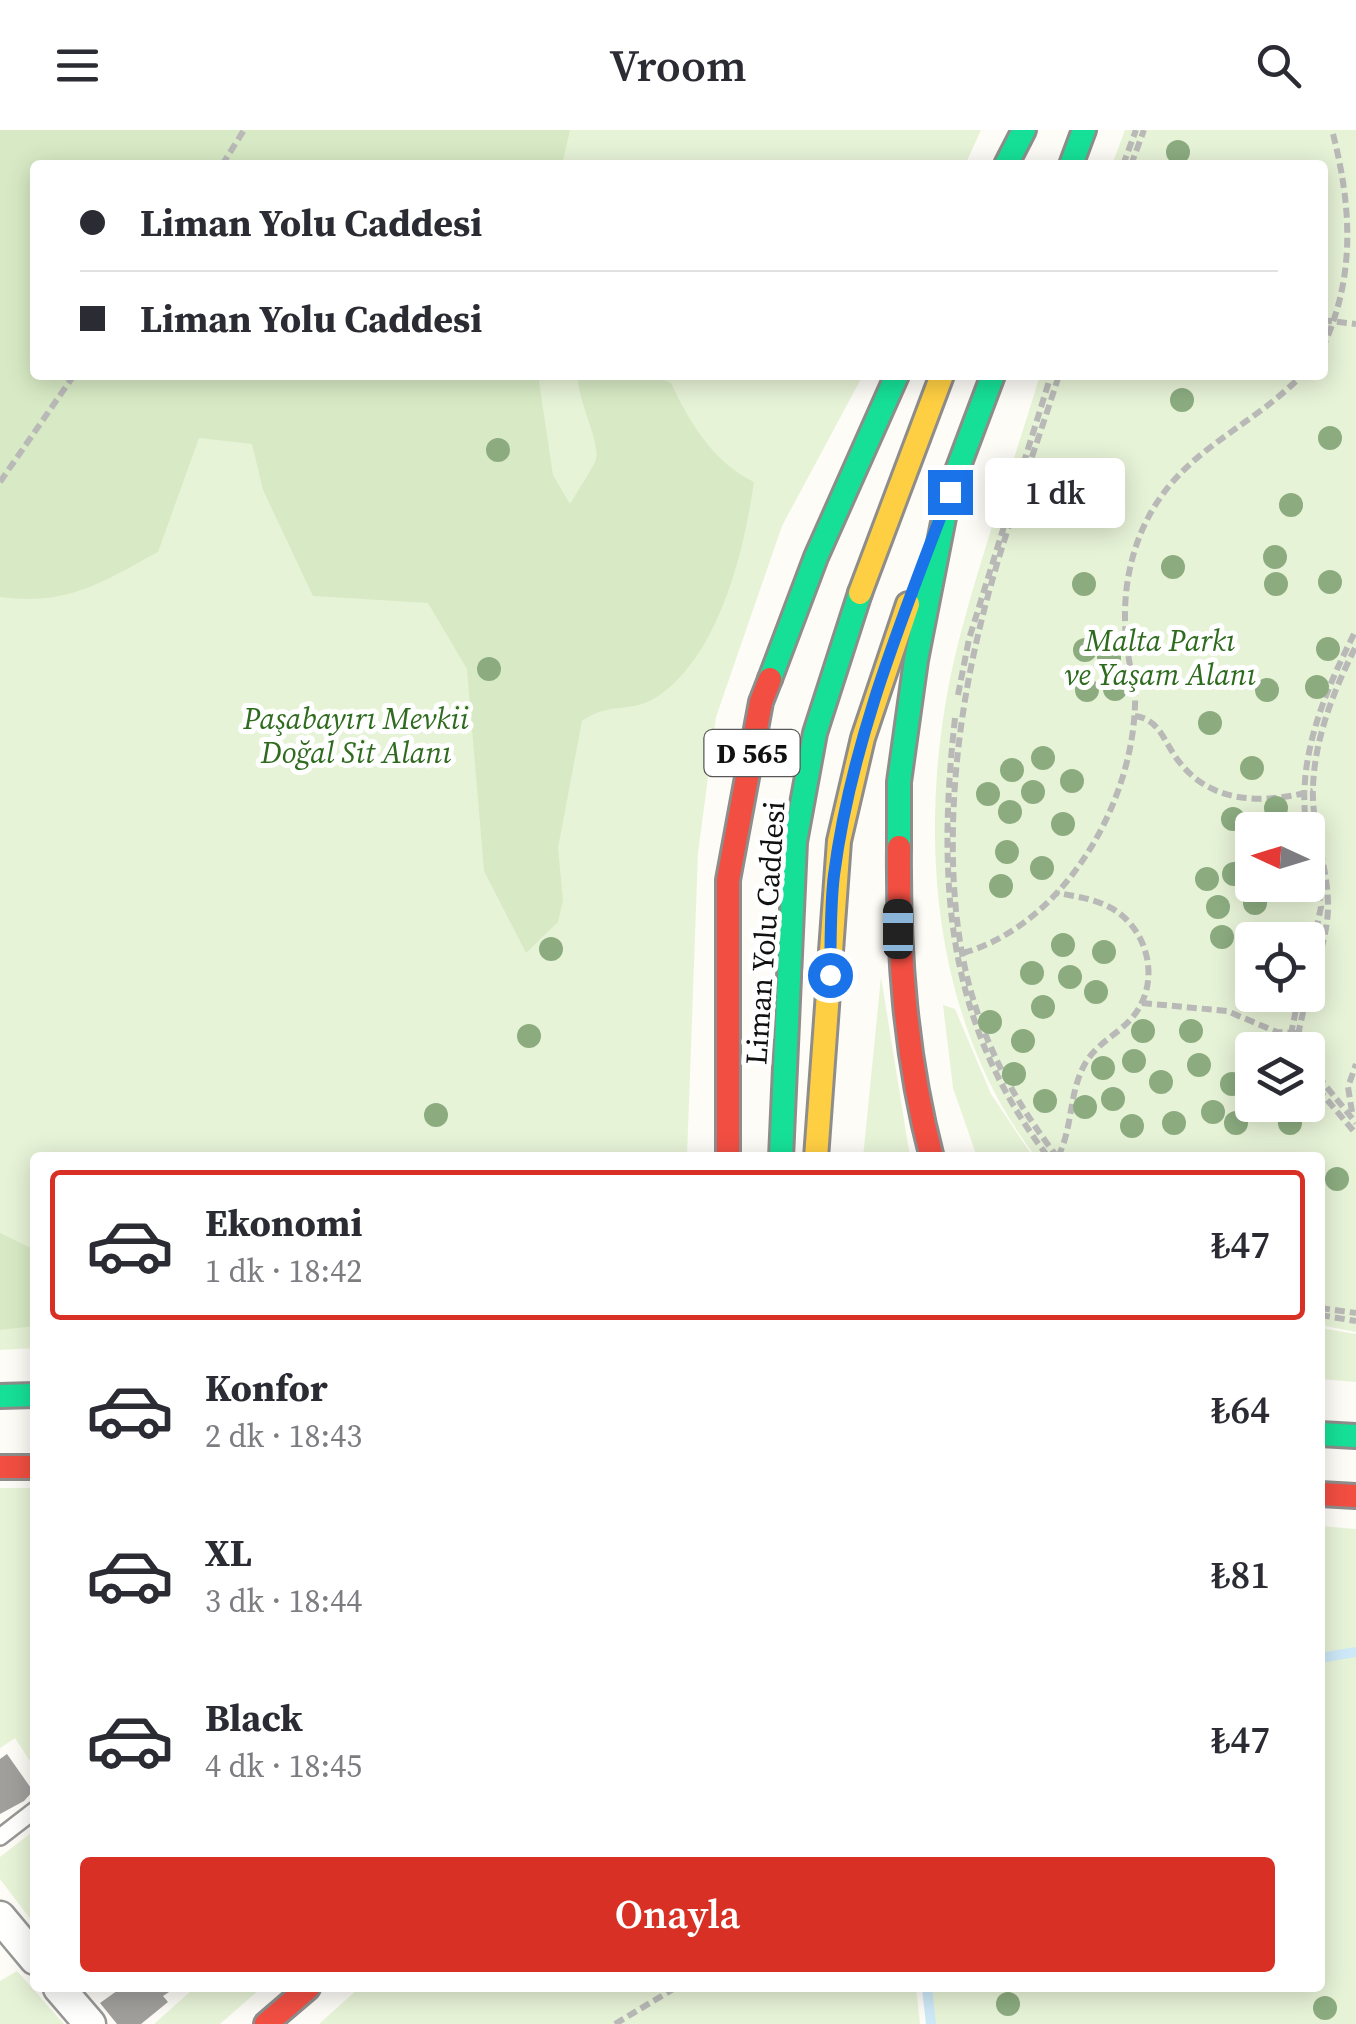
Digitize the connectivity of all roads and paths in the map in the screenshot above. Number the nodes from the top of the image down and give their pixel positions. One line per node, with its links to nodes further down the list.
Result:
1 (244, 130): 8 (path)
2 (1024, 130): 9 (main road)
3 (1033, 130): 10 (main road)
4 (1084, 130): 11 (main road)
5 (1136, 130): 12 (path)
6 (1144, 130): 13 (path)
7 (1332, 130): 15 (path)
8 (225, 160)
9 (1009, 160)
10 (1022, 160)
11 (1073, 160)
12 (1125, 160)
13 (1133, 160)
14 (1328, 321): 15 (path)
15 (1338, 322): 16 (path); 17 (path)
16 (1356, 324)
17 (1328, 339)
18 (71, 380): 25 (path)
19 (895, 380): 42 (main road, D 565)
20 (940, 380): 43 (main road, Liman Yolu Caddesi)
21 (991, 380): 26 (main road)
22 (1049, 380): 46 (path)
23 (1056, 380): 34 (path)
24 (1297, 380): 29 (path)
25 (0, 482)
26 (950, 492): 44 (main road); 45 (main road)
27 (1356, 630): 30 (path)
28 (1356, 646): 30 (path)
29 (1134, 716): 30 (path); 32 (path)
30 (1309, 792): 31 (path); 33 (path)
31 (1308, 812)
32 (1057, 892): 34 (path); 35 (path)
33 (1325, 935)
34 (962, 954): 47 (path)
35 (1142, 1003): 36 (path); 48 (path)
36 (1278, 1032)
37 (1356, 1064): 40 (path)
38 (1325, 1085): 40 (path)
39 (1325, 1097): 41 (path)
40 (1356, 1123)
41 (1356, 1134)
42 (728, 1152)
43 (781, 1152)
44 (817, 1152)
45 (930, 1152)
46 (1045, 1152)
47 (1055, 1152)
48 (1060, 1152)
49 (1325, 1309): 51 (path)
50 (1325, 1315): 51 (path)
51 (1356, 1317)
52 (0, 1396): 53 (main road)
53 (30, 1396)
54 (1325, 1432): 55 (main road)
55 (1351, 1436)
56 (30, 1466): 57 (main road)
57 (0, 1467)
58 (1325, 1494): 59 (main road)
59 (1356, 1496)
60 (30, 1814): 61 (lane)
61 (0, 1837)
62 (0, 1917): 63 (street)
63 (30, 1952)
64 (63, 1992): 67 (street)
65 (303, 1992): 68 (main road)
66 (669, 1992): 69 (path)
67 (90, 2024)
68 (266, 2024)
69 (615, 2024)

